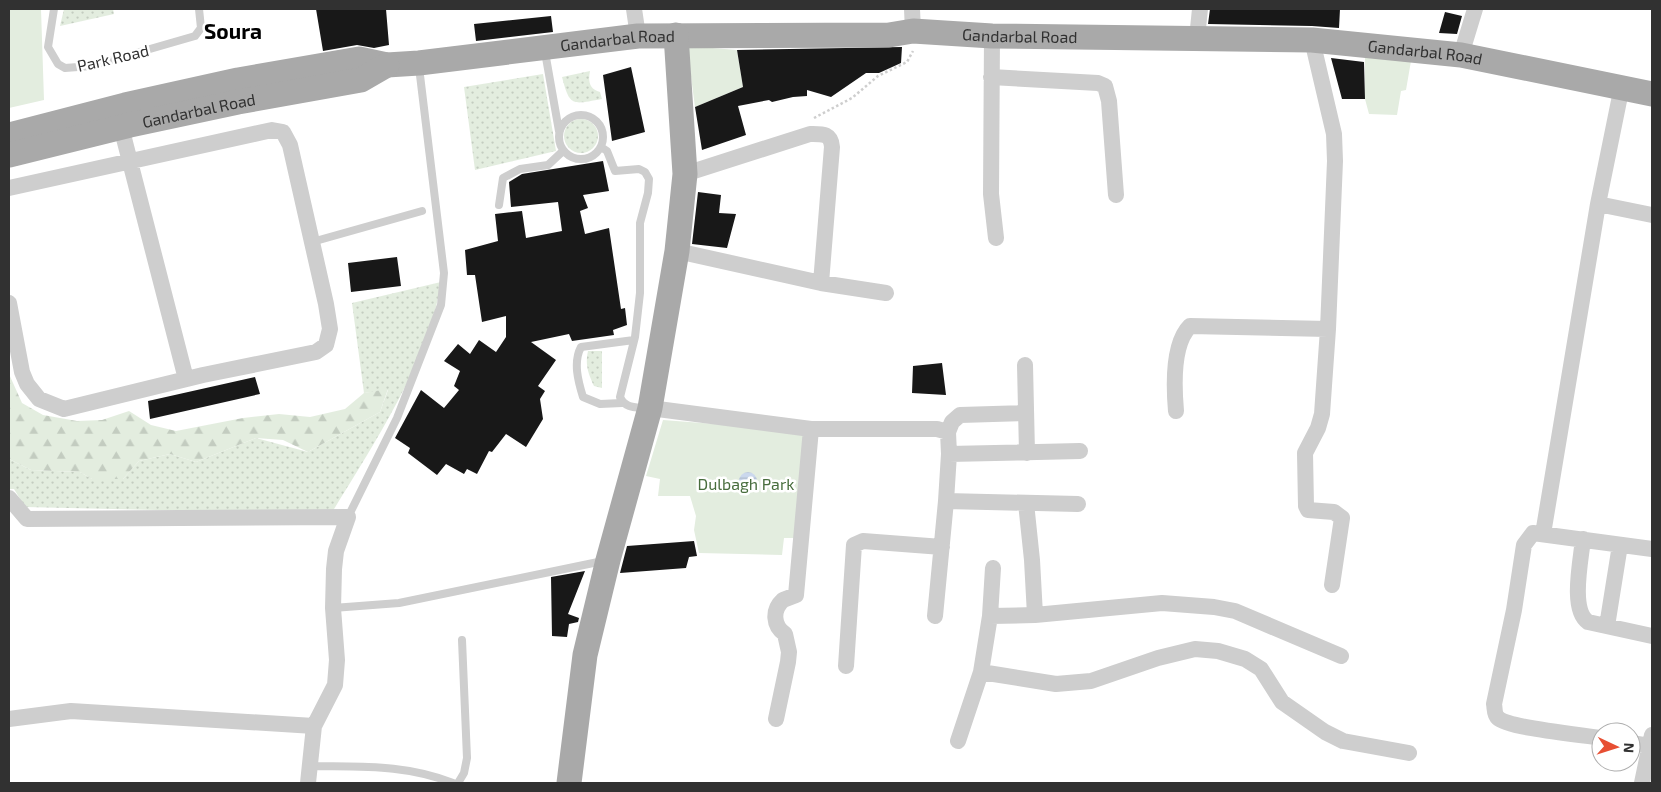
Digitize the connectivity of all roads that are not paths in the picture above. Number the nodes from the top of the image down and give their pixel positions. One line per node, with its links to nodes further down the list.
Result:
1 (54, 9): 2 (lane, Park Road)
2 (199, 9)
3 (634, 9): 7 (street)
4 (1200, 9): 10 (street)
5 (1474, 9): 13 (street)
6 (913, 20): 8 (main road, Gandarbal Road); 9 (main road, Gandarbal Road)
7 (638, 36): 8 (main road, Gandarbal Road); 12 (main road, Gandarbal Road)
8 (676, 36): 25 (main road)
9 (992, 36): 10 (main road, Gandarbal Road); 15 (street)
10 (1197, 38): 11 (main road, Gandarbal Road)
11 (1312, 40): 13 (main road, Gandarbal Road); 38 (street)
12 (544, 47): 14 (main road, Gandarbal Road); 19 (lane)
13 (1461, 55): 16 (main road, Gandarbal Road)
14 (419, 63): 18 (main road, Gandarbal Road); 55 (lane)
15 (991, 77): 27 (street); 32 (street)
16 (1622, 86): 17 (main road, Gandarbal Road); 28 (street)
17 (1652, 94)
18 (118, 117): 20 (main road, Gandarbal Road); 23 (main road, Gandarbal Road); 24 (street)
19 (559, 130): 21 (lane); 22 (lane)
20 (9, 134)
21 (601, 147): 22 (lane); 39 (lane)
22 (563, 152): 29 (lane)
23 (9, 155)
24 (130, 161): 26 (street); 33 (street); 41 (street)
25 (685, 174): 34 (main road); 35 (street)
26 (9, 188)
27 (1116, 196)
28 (1598, 204): 31 (street); 56 (street)
29 (499, 205)
30 (422, 211): 33 (lane)
31 (1652, 215)
32 (996, 238)
33 (312, 242): 41 (street)
34 (677, 252): 35 (street); 43 (main road)
35 (821, 283): 36 (street)
36 (886, 293)
37 (9, 304): 41 (street)
38 (1328, 329): 44 (street); 63 (street)
39 (634, 340): 42 (lane); 42 (lane)
40 (1025, 365): 45 (street)
41 (186, 380)
42 (622, 403): 43 (lane)
43 (650, 408): 46 (street); 61 (main road)
44 (1176, 411)
45 (1026, 413): 47 (street); 49 (street)
46 (811, 428): 47 (street); 75 (street)
47 (948, 432): 50 (street)
48 (1080, 451): 49 (street)
49 (1028, 453): 50 (street)
50 (949, 454): 52 (street)
51 (9, 498): 55 (street)
52 (946, 501): 53 (street); 59 (street)
53 (1026, 503): 54 (street); 65 (street)
54 (1078, 504)
55 (348, 517): 64 (street)
56 (1543, 534): 57 (street); 77 (street)
57 (1583, 539): 58 (street); 68 (street)
58 (1620, 545): 60 (street); 68 (street)
59 (942, 547): 66 (street); 72 (street)
60 (1652, 550)
61 (608, 560): 64 (lane); 85 (main road)
62 (993, 568): 67 (street)
63 (1332, 585)
64 (333, 608): 76 (street)
65 (1035, 615): 67 (street); 71 (street)
66 (935, 616)
67 (990, 616): 73 (street)
68 (1607, 626): 69 (street)
69 (1652, 636)
70 (462, 640): 84 (lane)
71 (1341, 656)
72 (846, 666)
73 (981, 672): 78 (street); 80 (street)
74 (9, 719): 76 (street)
75 (776, 719)
76 (314, 726): 81 (street)
77 (1591, 737)
78 (958, 741)
79 (1651, 741): 86 (street)
80 (1409, 753)
81 (310, 766): 82 (street); 83 (lane)
82 (308, 783)
83 (454, 783)
84 (458, 783)
85 (571, 783)
86 (1642, 783)

